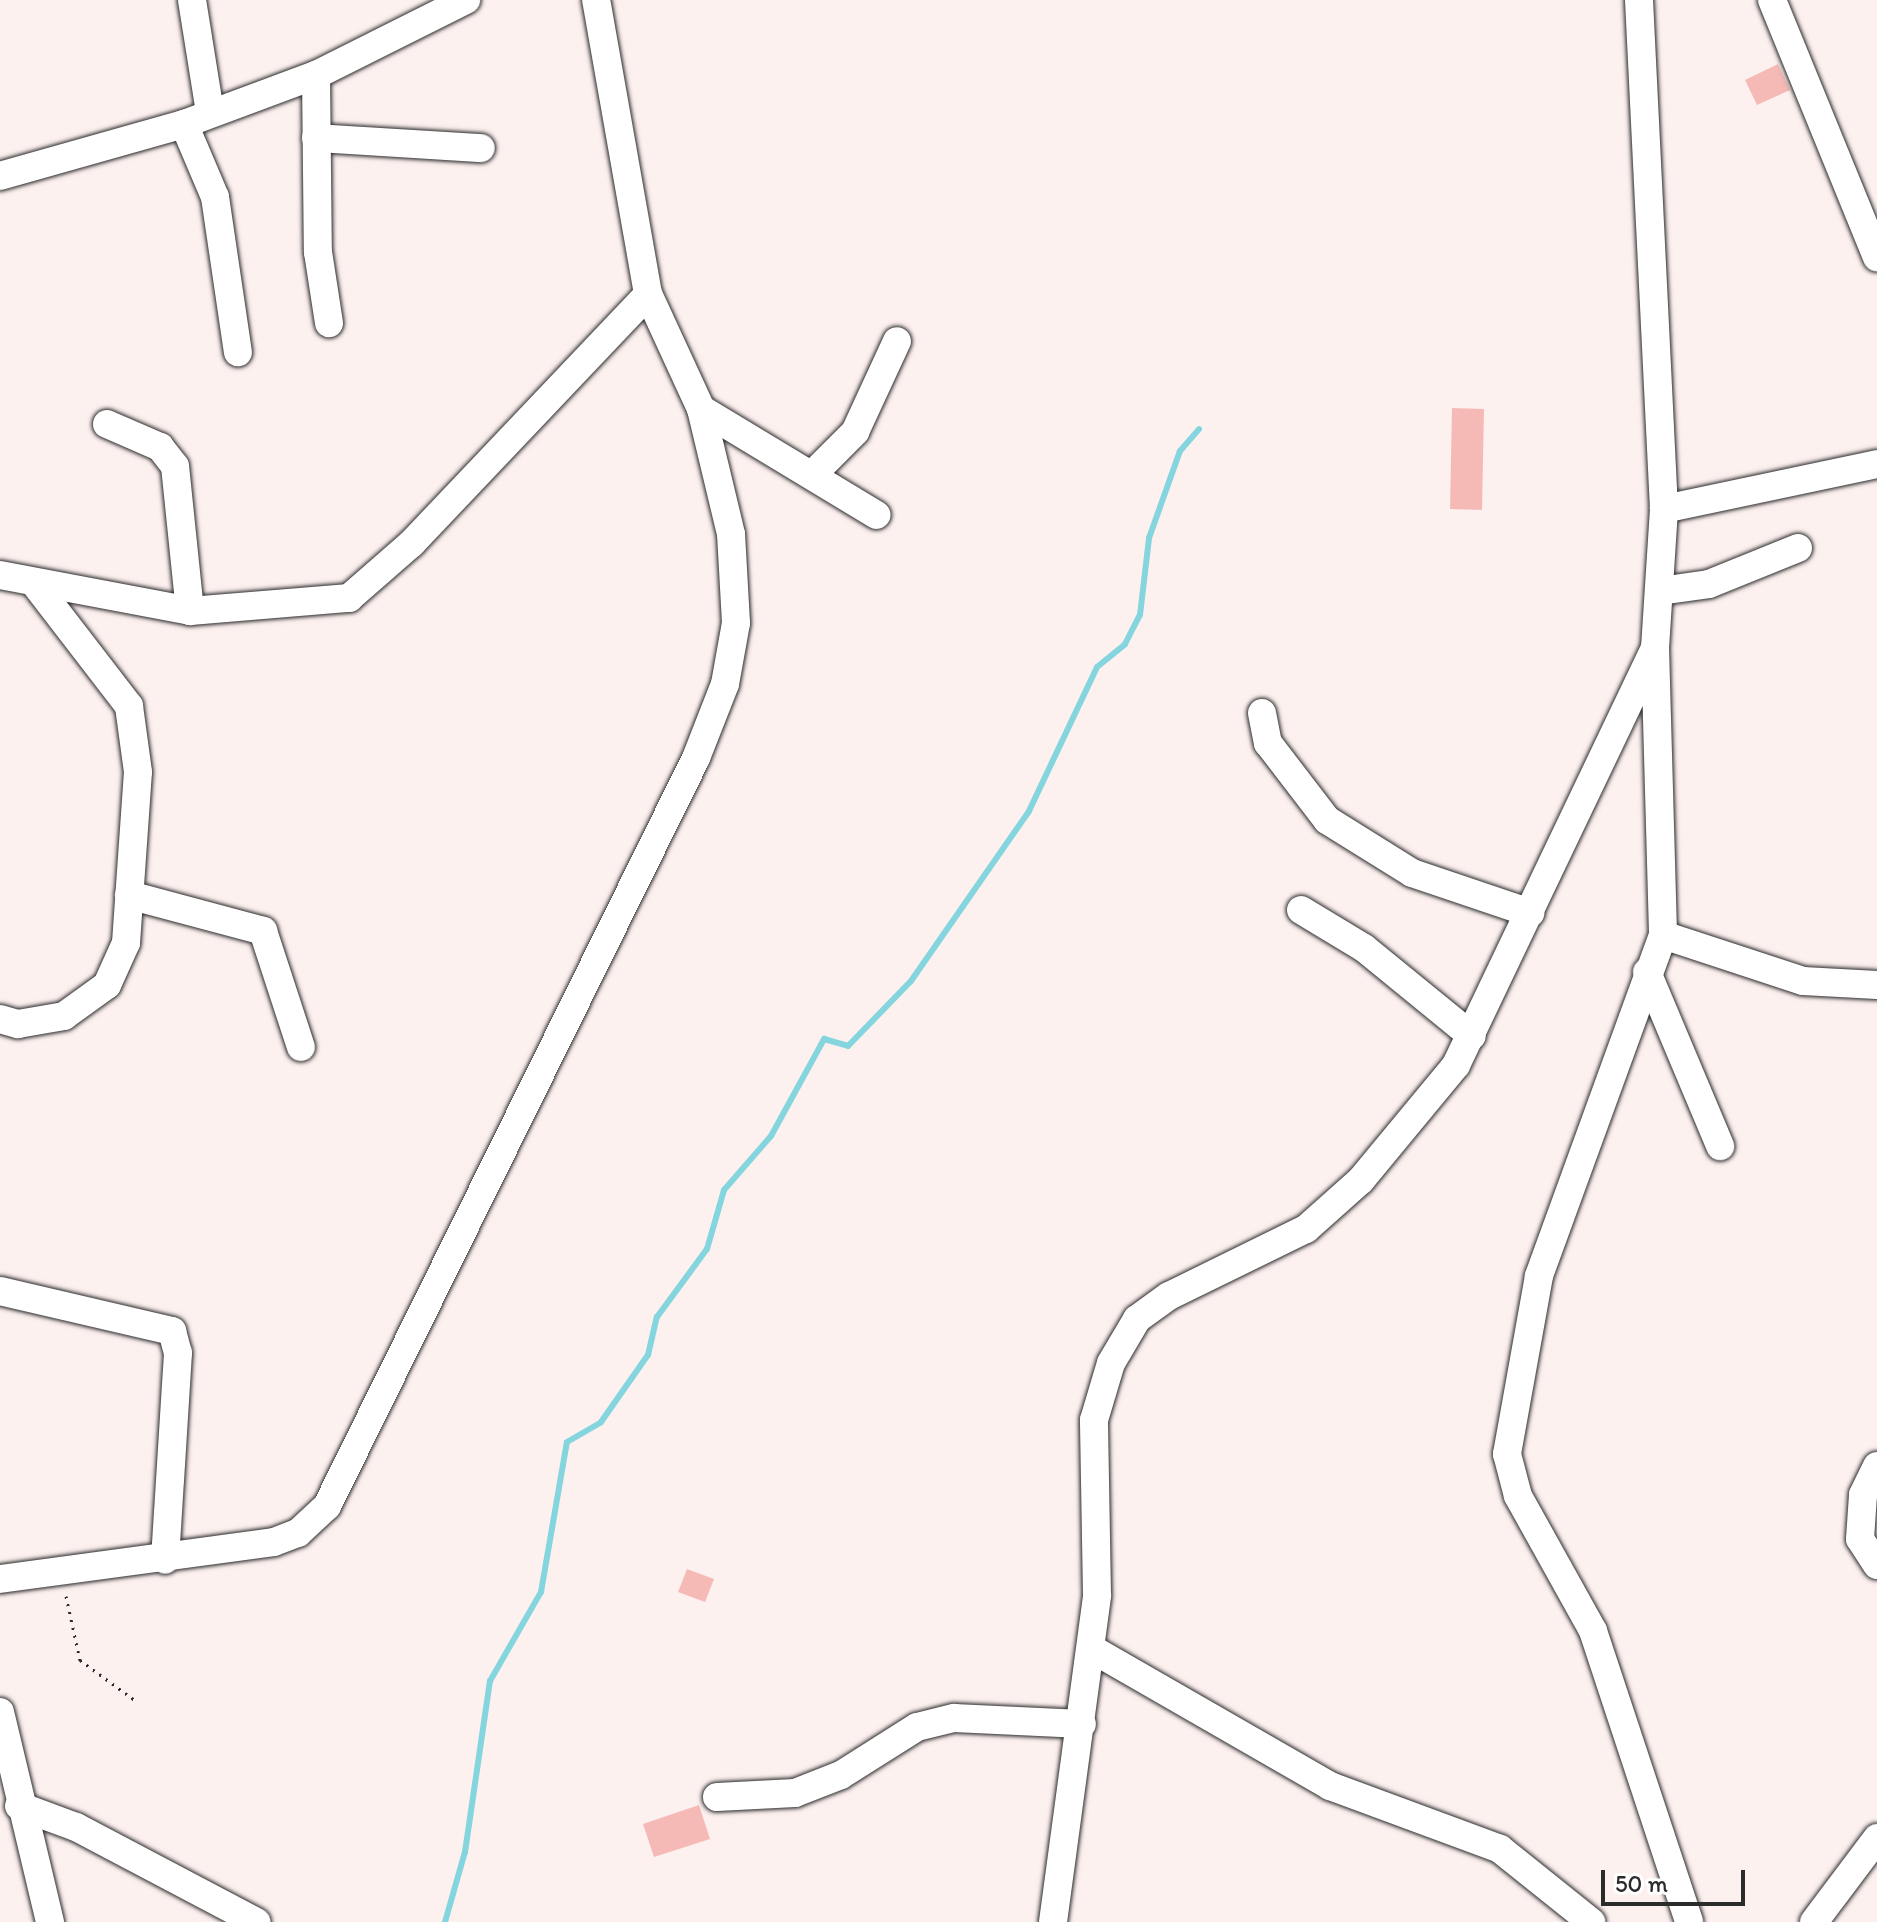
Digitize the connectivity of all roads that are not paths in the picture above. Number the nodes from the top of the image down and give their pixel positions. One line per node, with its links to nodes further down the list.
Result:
1 (192, 0): 7 (street)
2 (466, 0): 6 (street)
3 (596, 0): 13 (street)
4 (1639, 0): 21 (street)
5 (1772, 0): 12 (street)
6 (316, 75): 7 (street); 9 (street)
7 (210, 113): 8 (street)
8 (184, 124): 11 (street); 16 (street)
9 (316, 138): 10 (street); 14 (street)
10 (481, 148)
11 (0, 176)
12 (1877, 257)
13 (648, 294): 17 (street); 27 (street)
14 (329, 323)
15 (897, 341): 20 (street)
16 (238, 352)
17 (701, 409): 20 (street); 42 (street)
18 (107, 424): 27 (street)
19 (1877, 464): 21 (street)
20 (815, 472): 22 (street)
21 (1664, 509): 26 (street)
22 (877, 515)
23 (1798, 548): 26 (street)
24 (0, 575): 25 (street)
25 (35, 584): 27 (street); 30 (street)
26 (1660, 591): 28 (street)
27 (190, 611)
28 (1655, 647): 32 (street); 33 (street)
29 (1262, 713): 32 (street)
30 (129, 895): 36 (street); 38 (street)
31 (1301, 910): 37 (street)
32 (1530, 913): 37 (street)
33 (1663, 935): 34 (street); 35 (street)
34 (1647, 972): 39 (street); 55 (street)
35 (1877, 985)
36 (0, 1019)
37 (1472, 1036): 45 (street)
38 (301, 1047)
39 (1720, 1146)
40 (0, 1291): 42 (street)
41 (1877, 1466): 43 (street)
42 (165, 1560): 44 (street)
43 (1877, 1565)
44 (0, 1579)
45 (1092, 1649): 47 (street); 54 (street)
46 (0, 1712): 49 (street)
47 (1082, 1724): 48 (street); 53 (street)
48 (717, 1797)
49 (19, 1806): 51 (street); 52 (street)
50 (1877, 1838): 56 (street)
51 (50, 1922)
52 (256, 1922)
53 (1053, 1922)
54 (1591, 1922)
55 (1689, 1922)
56 (1814, 1922)

